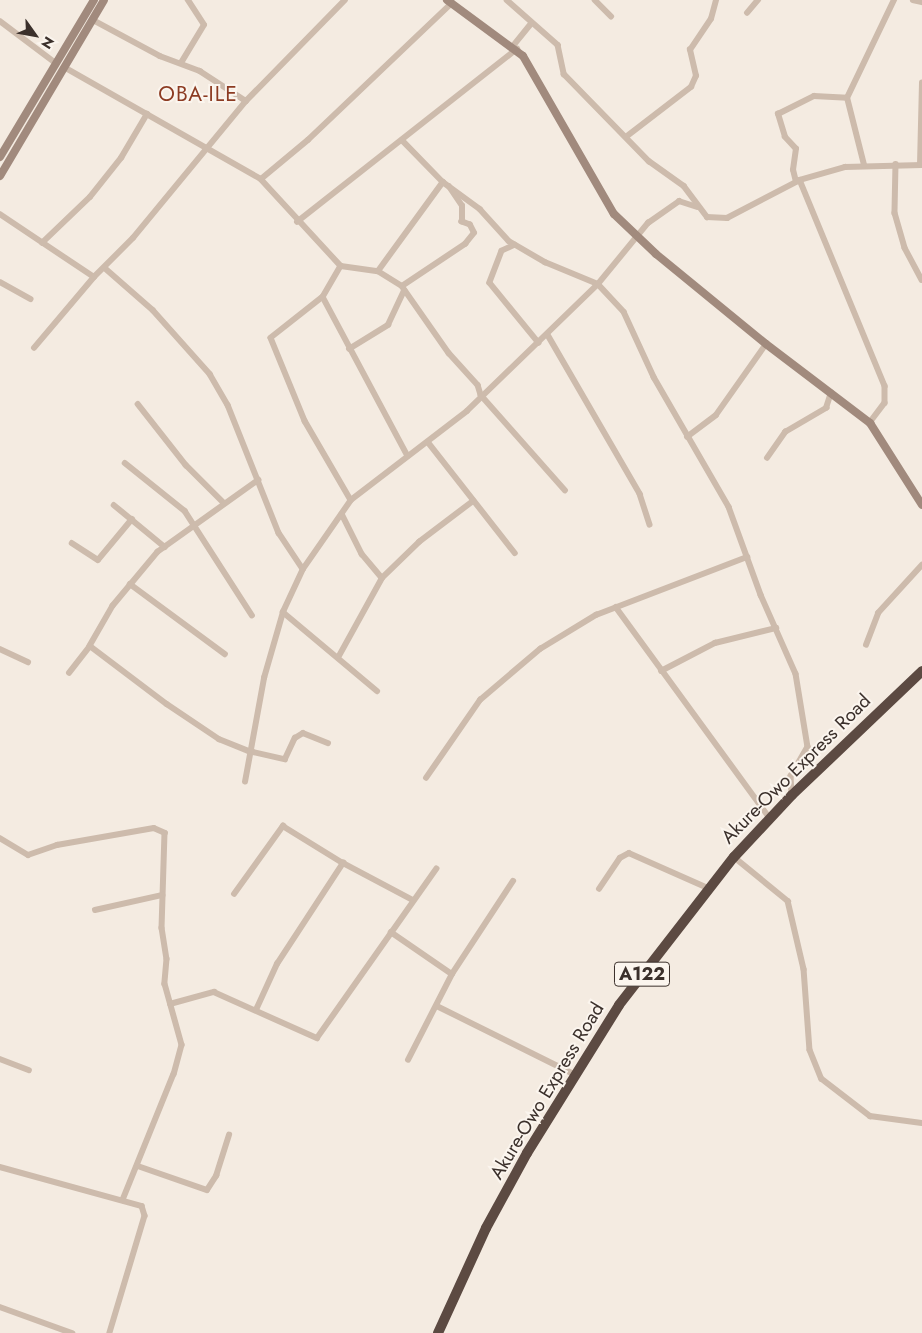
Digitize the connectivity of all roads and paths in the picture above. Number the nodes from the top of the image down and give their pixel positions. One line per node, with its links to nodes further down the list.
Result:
1 (94, 0): 19 (street)
2 (104, 0): 15 (street)
3 (188, 0): 20 (street)
4 (345, 0): 24 (street)
5 (507, 0): 17 (street)
6 (595, 0): 14 (street)
7 (716, 0): 26 (street)
8 (758, 0): 13 (street)
9 (894, 0): 23 (street)
10 (914, 0): 12 (street)
11 (450, 2): 18 (street); 34 (street)
12 (922, 2)
13 (747, 13)
14 (611, 16)
15 (92, 20): 20 (street); 21 (street)
16 (0, 21): 19 (street)
17 (531, 24): 18 (street); 26 (street)
18 (515, 48): 27 (street); 40 (street)
19 (56, 63): 29 (street)
20 (181, 63): 24 (street)
21 (64, 67): 25 (street); 33 (street)
22 (922, 83): 32 (street)
23 (847, 98): 31 (street); 35 (street)
24 (246, 101): 28 (street)
25 (147, 114): 28 (street); 41 (street)
26 (626, 137): 37 (street)
27 (402, 140): 36 (street); 39 (street)
28 (208, 148): 34 (street); 44 (street)
29 (0, 157)
30 (896, 164): 31 (street); 32 (street); 47 (street)
31 (864, 165): 35 (street)
32 (921, 165)
33 (0, 176)
34 (260, 179): 39 (street)
35 (798, 181): 37 (street); 61 (street)
36 (446, 184): 42 (street); 45 (street); 50 (street)
37 (697, 206): 40 (street)
38 (0, 214): 41 (street)
39 (297, 222): 43 (street)
40 (639, 238): 49 (street); 55 (street)
41 (42, 242): 46 (street)
42 (515, 245): 49 (street); 54 (street)
43 (341, 266): 45 (street); 51 (street)
44 (104, 268): 46 (street); 67 (street)
45 (378, 271): 50 (street)
46 (94, 277): 56 (street)
47 (922, 280)
48 (0, 282): 52 (street)
49 (598, 284): 53 (street); 62 (street)
50 (403, 288): 57 (street); 59 (street)
51 (323, 297): 57 (street); 69 (street)
52 (31, 298)
53 (548, 335): 54 (street); 77 (street)
54 (539, 344): 59 (street)
55 (766, 344): 58 (street); 62 (street)
56 (34, 348)
57 (349, 349): 64 (street)
58 (831, 393): 61 (street); 65 (street)
59 (481, 395): 63 (street); 68 (street)
60 (138, 404): 71 (street)
61 (870, 423): 73 (street)
62 (687, 437): 81 (street)
63 (428, 442): 64 (street); 70 (street)
64 (408, 456): 69 (street)
65 (767, 458)
66 (125, 463): 76 (street)
67 (259, 480): 71 (street); 83 (street)
68 (565, 490)
69 (351, 500): 74 (street)
70 (474, 501): 80 (street); 84 (street)
71 (224, 503): 76 (street)
72 (114, 504): 75 (street)
73 (922, 506)
74 (342, 514): 83 (street); 84 (street)
75 (132, 519): 78 (street); 79 (street)
76 (195, 524): 79 (street); 88 (street)
77 (650, 524)
78 (72, 543)
79 (165, 547): 85 (street)
80 (515, 553)
81 (748, 558): 86 (street); 89 (street)
82 (922, 565): 90 (street)
83 (303, 569): 87 (street)
84 (382, 578): 94 (street)
85 (130, 584): 91 (street); 93 (street)
86 (616, 607): 96 (street); 102 (street)
87 (283, 612): 94 (street); 101 (street)
88 (252, 615)
89 (776, 628): 96 (street); 104 (street)
90 (866, 645)
91 (90, 646): 98 (street); 101 (street)
92 (0, 649): 95 (street)
93 (226, 654)
94 (338, 656): 99 (street)
95 (28, 662)
96 (661, 671): 105 (street)
97 (922, 671): 104 (highway, Akure-Owo Express Road / A122)
98 (69, 673)
99 (377, 691)
100 (328, 743): 101 (street)
101 (249, 751): 103 (street)
102 (426, 778)
103 (245, 782)
104 (792, 794): 105 (highway, Akure-Owo Express Road / A122)
105 (770, 818): 107 (highway, Akure-Owo Express Road / A122)
106 (0, 838): 114 (street)
107 (734, 857): 111 (highway, Akure-Owo Express Road / A122); 126 (street)
108 (343, 863): 113 (street); 115 (street); 121 (street)
109 (436, 869): 115 (street)
110 (513, 881): 118 (street)
111 (708, 888): 112 (street); 125 (highway, Akure-Owo Express Road / A122)
112 (599, 889)
113 (234, 894)
114 (162, 895): 116 (street); 119 (street)
115 (413, 900): 117 (street)
116 (95, 910)
117 (391, 932): 118 (street); 121 (street)
118 (452, 974): 120 (street)
119 (170, 1004): 121 (street); 128 (street)
120 (437, 1006): 123 (street); 125 (street)
121 (256, 1010)
122 (0, 1059): 124 (street)
123 (408, 1060)
124 (29, 1070)
125 (574, 1074): 134 (highway, Akure-Owo Express Road / A122)
126 (922, 1123)
127 (229, 1134): 128 (street)
128 (138, 1166): 130 (street)
129 (0, 1167): 130 (street)
130 (123, 1200): 133 (street)
131 (0, 1307): 132 (street)
132 (72, 1333)
133 (110, 1333)
134 (438, 1333)

